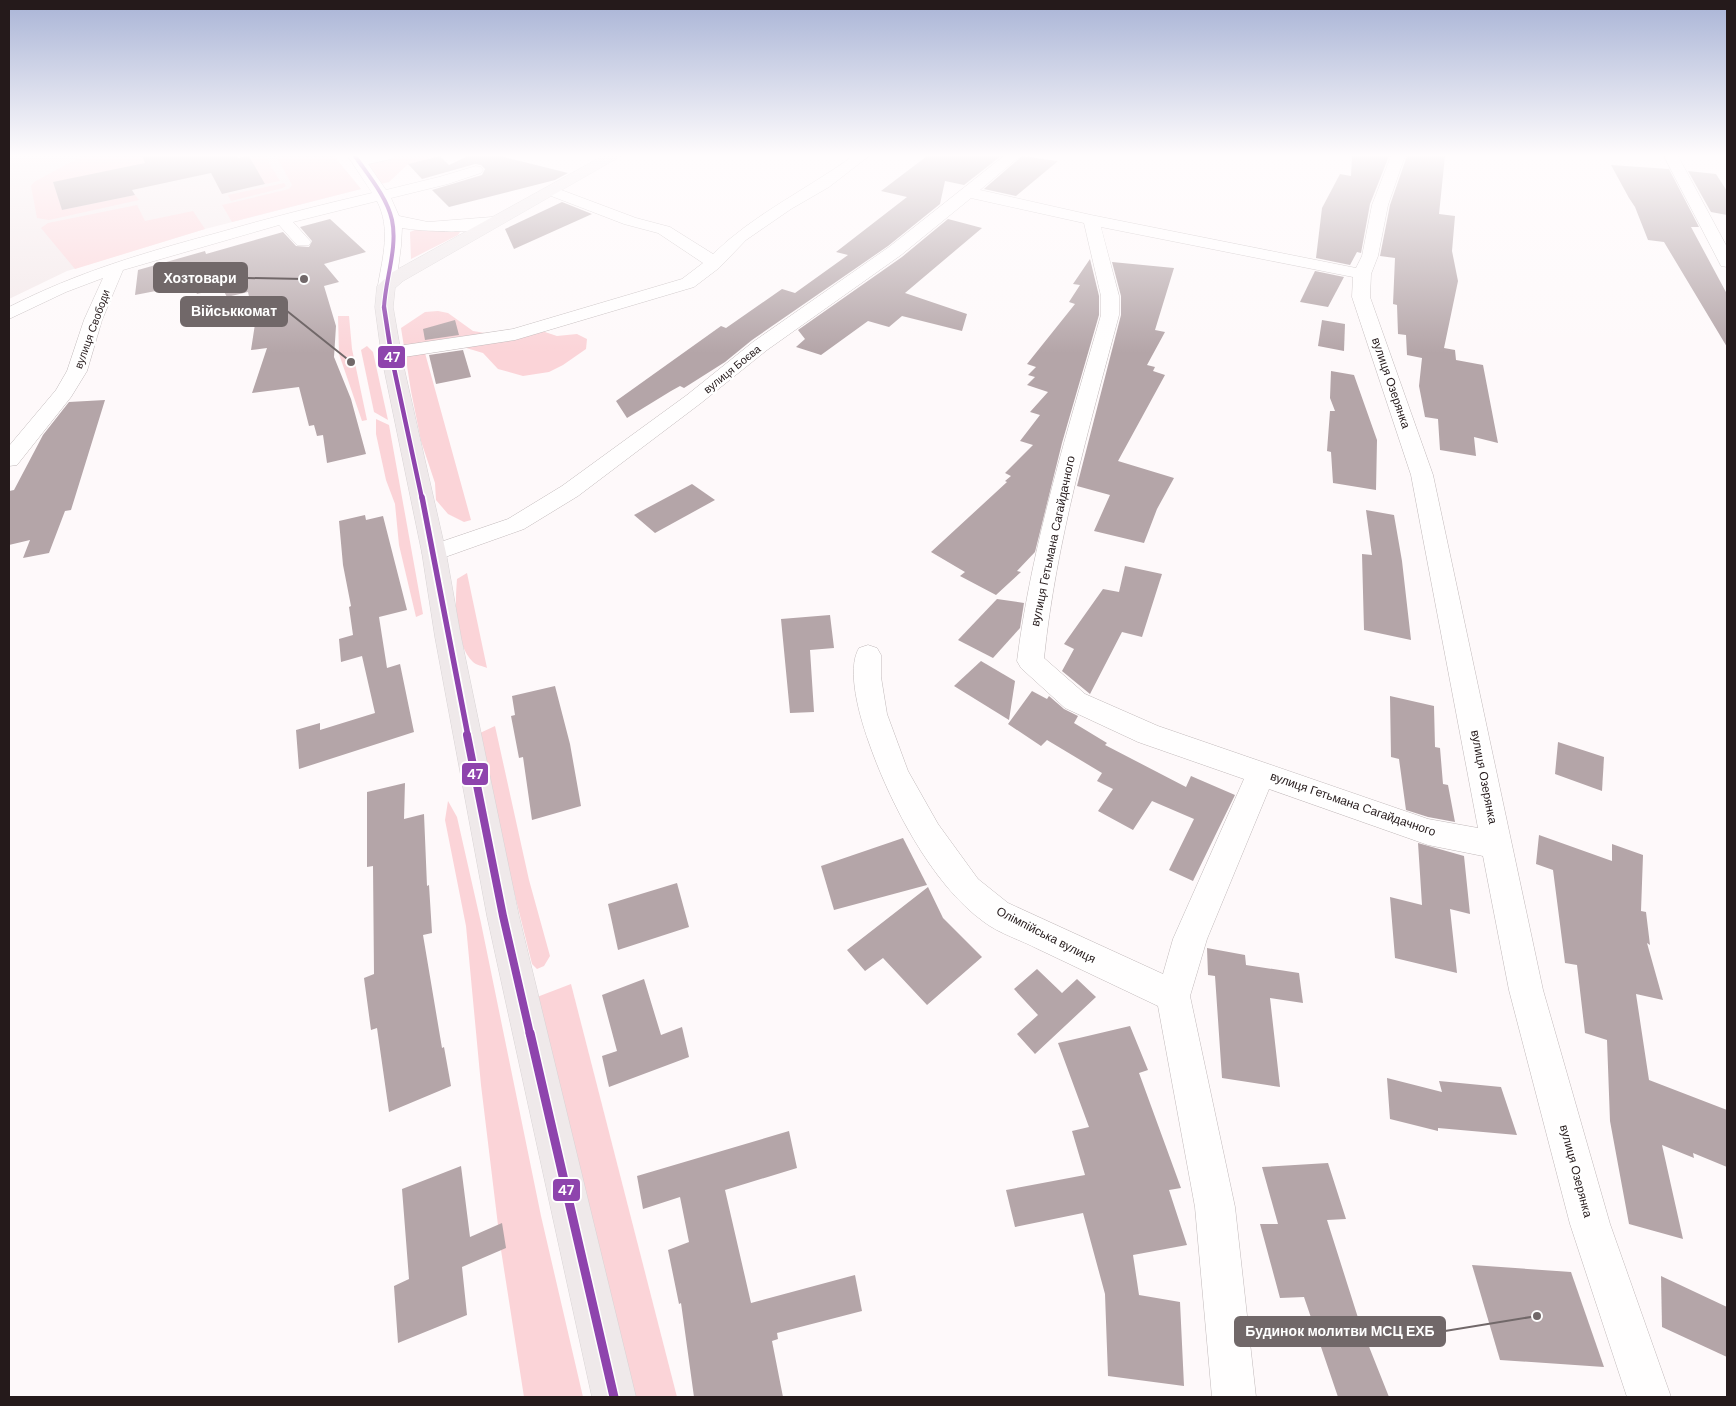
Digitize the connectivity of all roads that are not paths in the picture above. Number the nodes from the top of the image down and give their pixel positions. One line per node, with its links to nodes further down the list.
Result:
1 (277, 222): 18 (street)
2 (284, 222): 15 (street)
3 (392, 222): 20 (street)
4 (397, 222): 5 (street)
5 (492, 222): 20 (main road)
6 (632, 222): 13 (street)
7 (762, 222): 14 (street)
8 (930, 222): 24 (street, вулиця Боєва)
9 (1091, 222): 26 (street, вулиця Гетьмана Сагайдачного)
10 (1099, 222): 19 (street)
11 (1377, 222): 19 (street, вулиця Озерянка)
12 (1705, 222): 16 (street)
13 (664, 230): 14 (street); 17 (street)
14 (740, 237): 17 (street)
15 (303, 242)
16 (1727, 262)
17 (713, 264): 22 (street)
18 (116, 267): 21 (street); 23 (street, вулиця Свободи)
19 (1362, 274): 27 (street, вулиця Озерянка)
20 (387, 285): 22 (main road)
21 (9, 314)
22 (391, 353): 24 (main road)
23 (9, 460)
24 (434, 553): 29 (main road)
25 (868, 655): 28 (street, Олімпійська вулиця)
26 (1261, 774): 27 (street, вулиця Гетьмана Сагайдачного); 28 (street)
27 (1497, 845): 31 (street, вулиця Озерянка)
28 (1174, 996): 30 (street)
29 (614, 1397)
30 (1234, 1397)
31 (1649, 1397)

